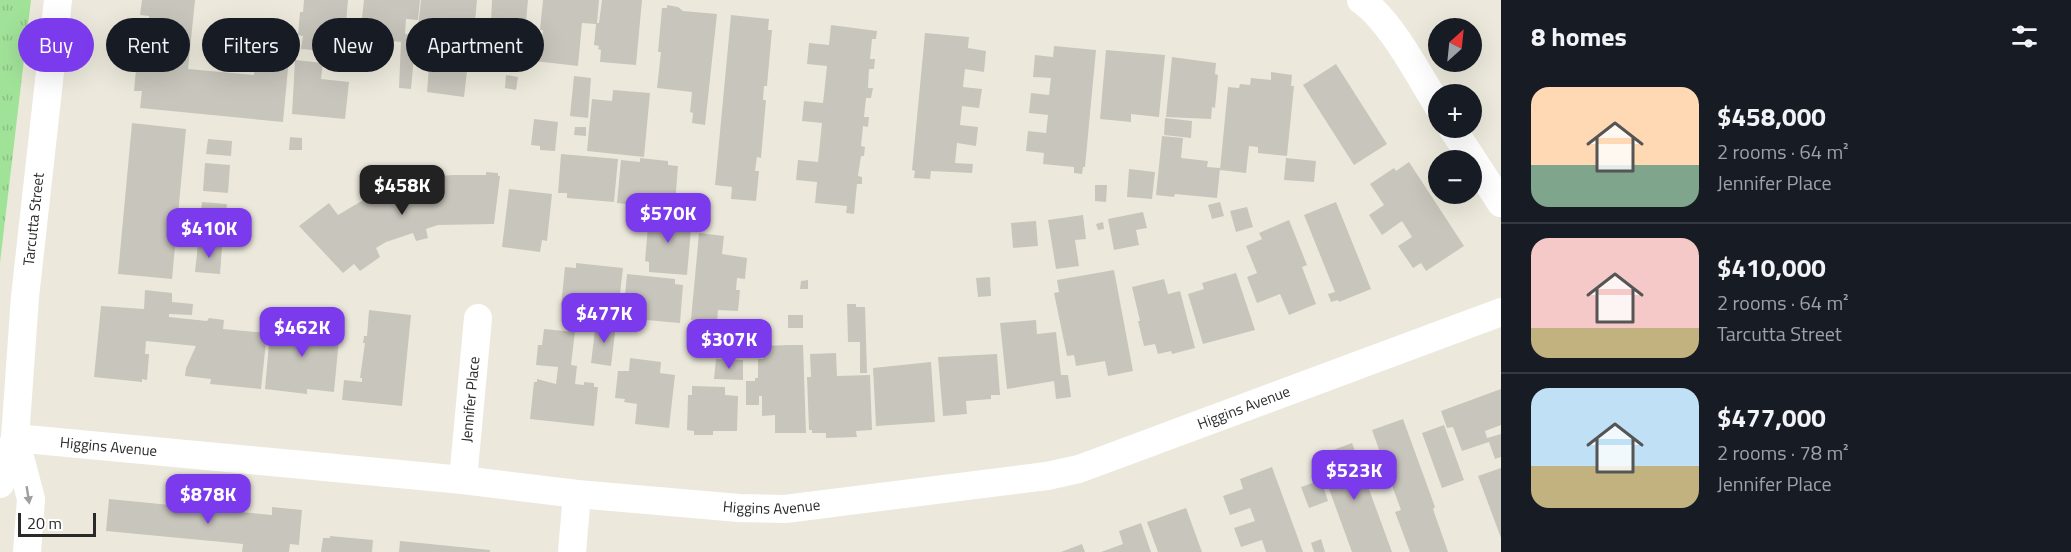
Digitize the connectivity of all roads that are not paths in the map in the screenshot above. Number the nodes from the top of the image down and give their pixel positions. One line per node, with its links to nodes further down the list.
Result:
1 (58, 0): 8 (street, Tarcutta Street)
2 (1361, 0): 3 (street)
3 (1428, 90)
4 (1459, 138): 5 (street)
5 (1501, 203)
6 (1501, 312): 11 (street, Higgins Avenue)
7 (478, 318): 9 (street, Jennifer Place)
8 (15, 438): 9 (street, Higgins Avenue); 10 (street, Tarcutta Street); 12 (street, Tarcutta Street, one-way to 12)
9 (462, 480): 11 (street, Higgins Avenue)
10 (0, 484)
11 (577, 494): 13 (street)
12 (27, 552)
13 (572, 552)

